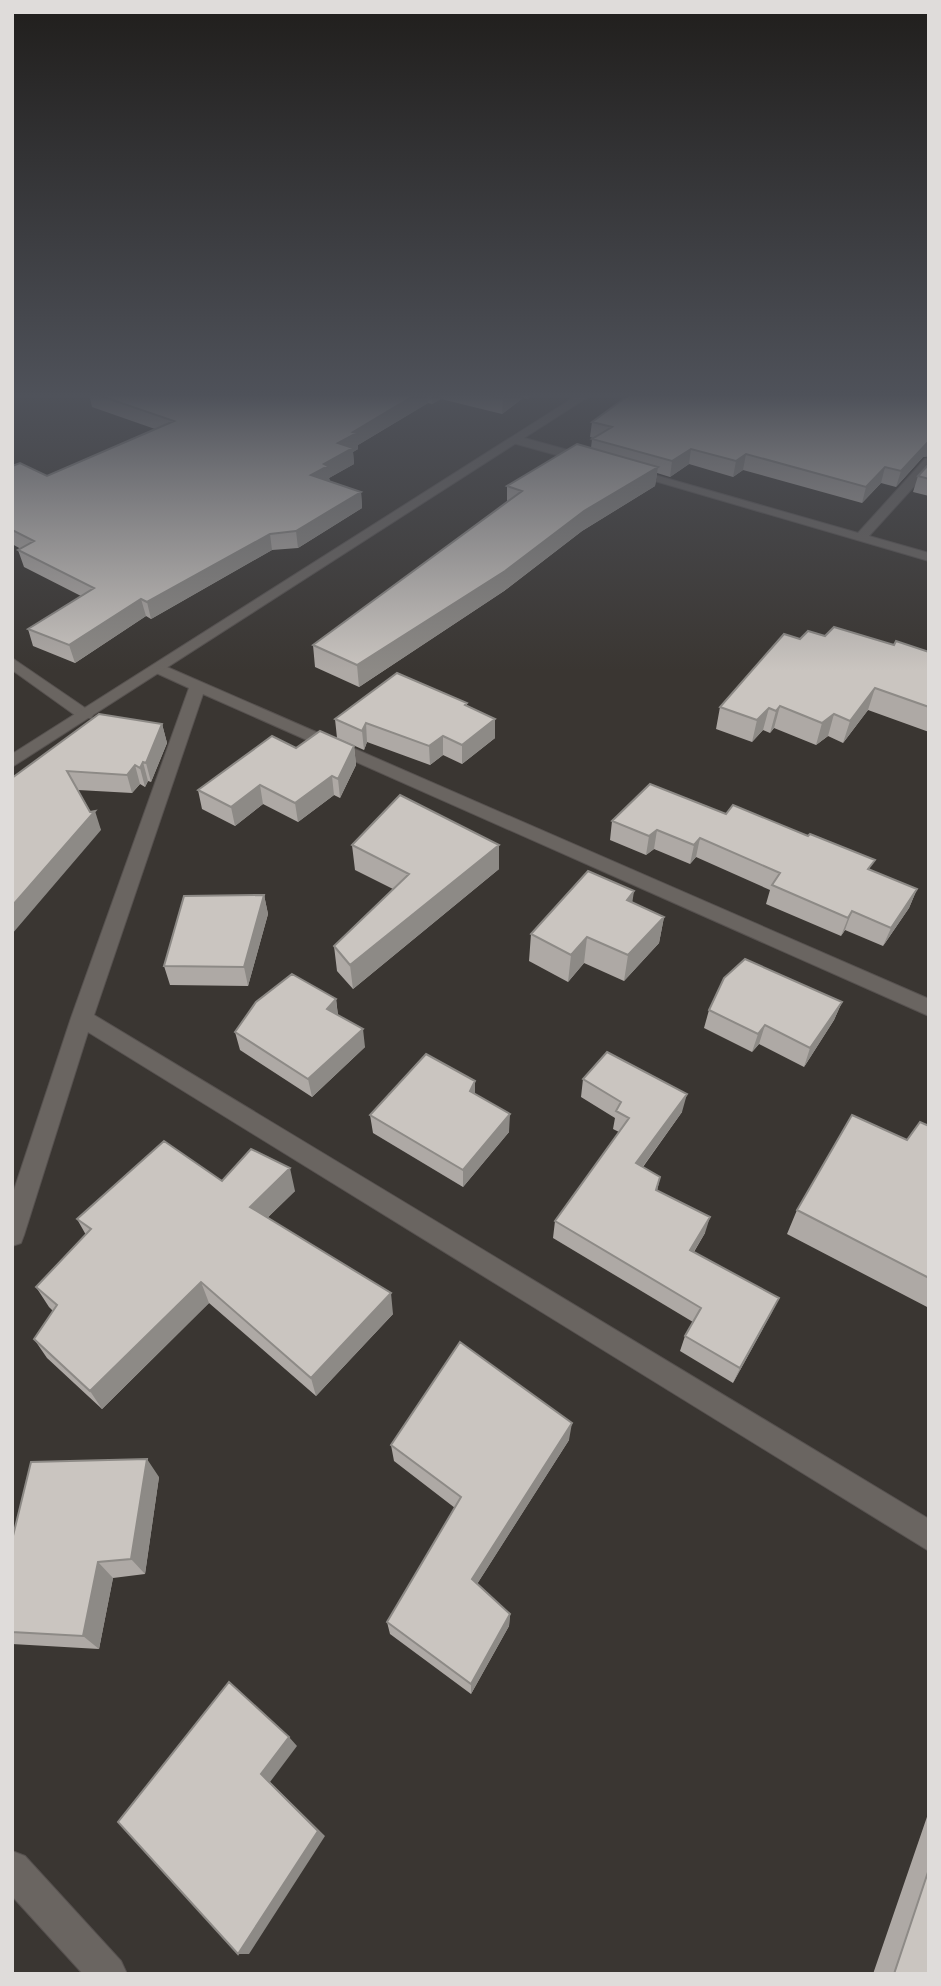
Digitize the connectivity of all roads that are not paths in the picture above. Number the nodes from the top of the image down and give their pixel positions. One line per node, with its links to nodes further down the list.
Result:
1 (442, 486): 7 (street)
2 (679, 486): 4 (street)
3 (908, 486): 4 (street)
4 (861, 537): 5 (street)
5 (929, 556)
6 (12, 663): 9 (street)
7 (160, 669): 8 (street); 9 (street)
8 (198, 686): 11 (street); 12 (street)
9 (85, 715): 10 (street)
10 (12, 762)
11 (929, 1008)
12 (82, 1018): 13 (street); 14 (street)
13 (12, 1235)
14 (929, 1536)
15 (12, 1869): 16 (street)
16 (108, 1974)

